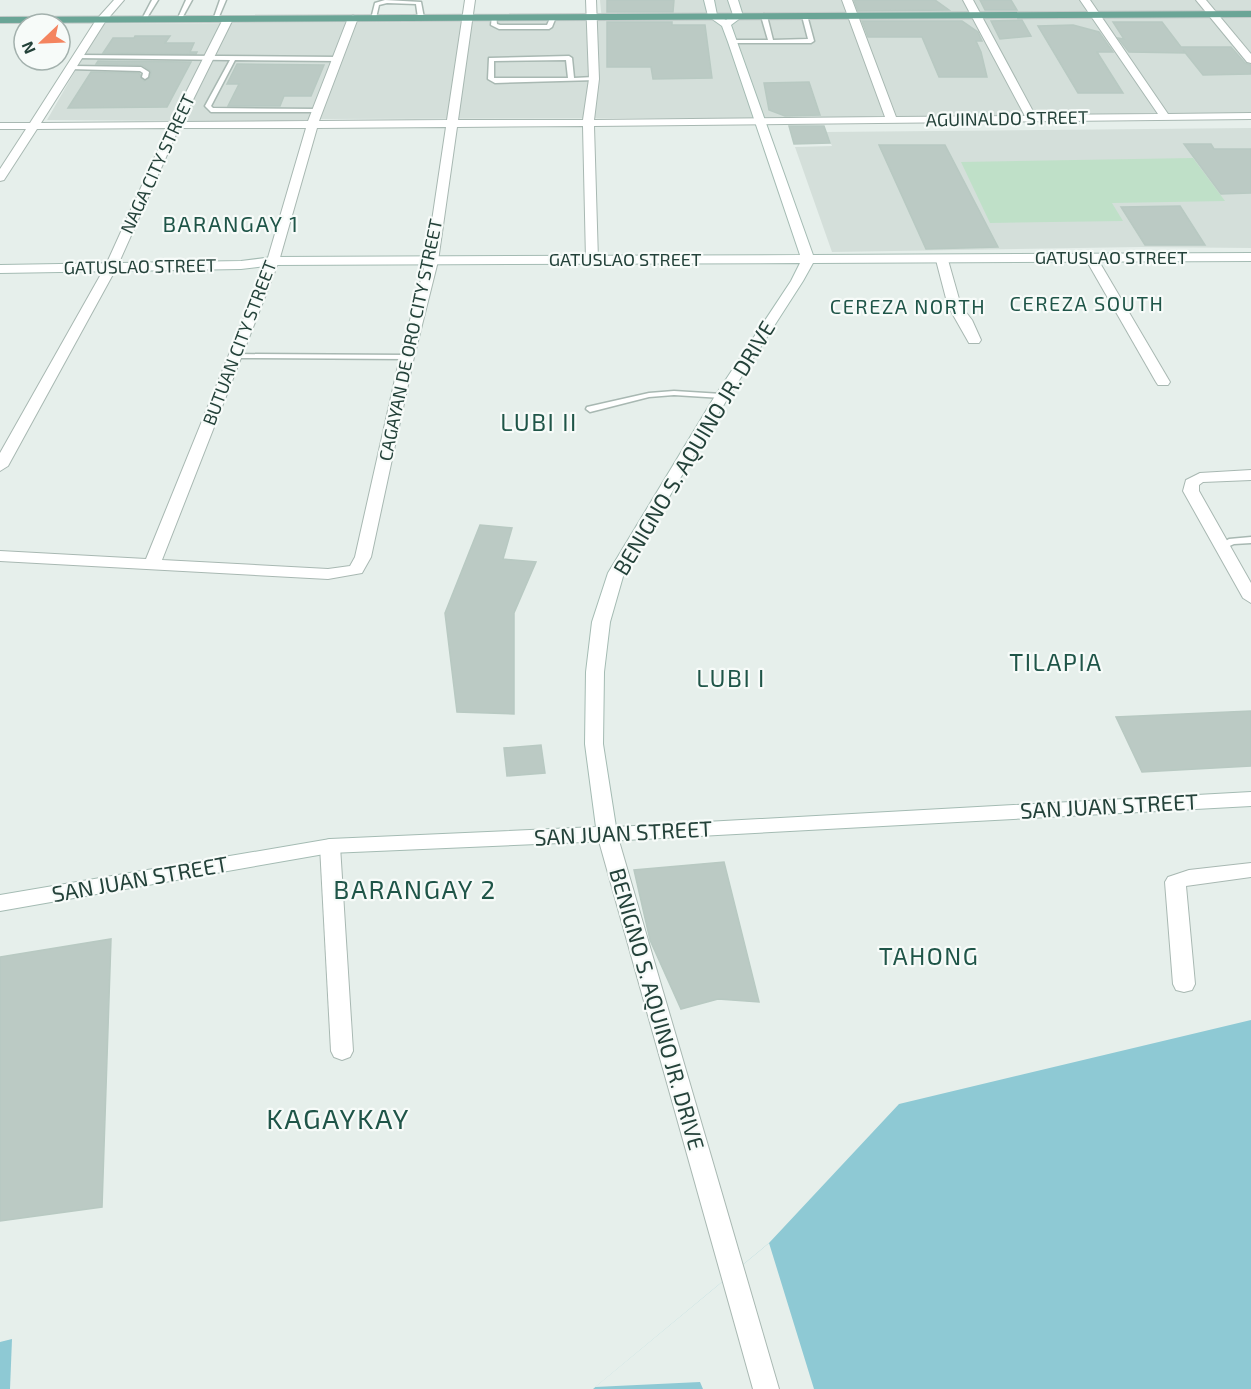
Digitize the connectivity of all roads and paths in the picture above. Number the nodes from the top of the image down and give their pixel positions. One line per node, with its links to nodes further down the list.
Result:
1 (119, 0): 29 (street)
2 (155, 0): 30 (lane)
3 (189, 0): 25 (lane)
4 (223, 0): 26 (lane)
5 (470, 0): 20 (street, CAGAYAN DE ORO CITY STREET)
6 (591, 0): 21 (street)
7 (709, 0): 27 (street)
8 (733, 0): 27 (street)
9 (847, 0): 19 (street)
10 (968, 0): 16 (street)
11 (1085, 0): 13 (street)
12 (1201, 0): 14 (street)
13 (1095, 14): 14 (main road); 16 (main road); 45 (street)
14 (1212, 14): 15 (main road); 37 (street)
15 (1251, 14)
16 (976, 15): 19 (main road); 46 (street)
17 (764, 16): 18 (main road); 27 (main road); 31 (lane)
18 (805, 16): 19 (main road); 31 (lane)
19 (852, 16): 47 (street)
20 (466, 17): 21 (main road); 24 (main road); 48 (street, CAGAYAN DE ORO CITY STREET)
21 (590, 17): 27 (main road); 41 (street)
22 (353, 18): 23 (main road); 26 (main road); 36 (street, BUTUAN CITY STREET)
23 (373, 18): 24 (main road); 24 (lane)
24 (421, 18)
25 (179, 19): 26 (main road); 30 (main road)
26 (221, 19): 34 (street, NAGA CITY STREET)
27 (726, 19): 32 (street)
28 (0, 20): 29 (main road)
29 (101, 20): 30 (main road); 33 (street)
30 (143, 20)
31 (771, 41): 32 (lane)
32 (733, 42): 50 (street)
33 (78, 57): 34 (lane); 38 (street)
34 (208, 58): 35 (lane); 52 (street, NAGA CITY STREET)
35 (232, 59): 36 (lane); 43 (lane)
36 (338, 59): 43 (street, BUTUAN CITY STREET)
37 (1251, 60)
38 (72, 68): 40 (lane)
39 (69, 72): 51 (street)
40 (144, 77)
41 (594, 79): 42 (lane); 49 (street)
42 (571, 80): 42 (lane)
43 (318, 111): 53 (street, BUTUAN CITY STREET)
44 (1251, 116): 45 (street, AGUINALDO STREET)
45 (1165, 117): 46 (street, AGUINALDO STREET)
46 (1032, 119): 47 (street, AGUINALDO STREET)
47 (892, 121): 50 (street, AGUINALDO STREET)
48 (453, 122): 49 (street, AGUINALDO STREET); 53 (street, AGUINALDO STREET); 62 (street, CAGAYAN DE ORO CITY STREET)
49 (588, 122): 50 (street, AGUINALDO STREET); 59 (street)
50 (762, 122): 58 (street)
51 (35, 125): 52 (street, AGUINALDO STREET); 54 (street, AGUINALDO STREET); 55 (street)
52 (175, 125): 53 (street, AGUINALDO STREET); 63 (street, NAGA CITY STREET)
53 (312, 125): 61 (street, BUTUAN CITY STREET)
54 (0, 126)
55 (0, 178)
56 (1251, 257): 57 (street, GATUSLAO STREET)
57 (1091, 258): 60 (street, GATUSLAO STREET); 68 (street)
58 (808, 259): 59 (street, GATUSLAO STREET); 60 (street, GATUSLAO STREET); 69 (street, BENIGNO S. AQUINO JR. DRIVE)
59 (592, 260): 62 (street, GATUSLAO STREET)
60 (942, 260): 65 (street)
61 (273, 261): 62 (street, GATUSLAO STREET); 63 (street, GATUSLAO STREET); 66 (street, BUTUAN CITY STREET)
62 (432, 261): 67 (street, CAGAYAN DE ORO CITY STREET)
63 (111, 267): 64 (street, GATUSLAO STREET); 71 (street, NAGA CITY STREET)
64 (0, 269)
65 (974, 340)
66 (236, 356): 67 (lane); 76 (street, BUTUAN CITY STREET)
67 (407, 357): 76 (street, CAGAYAN DE ORO CITY STREET)
68 (1163, 382)
69 (722, 396): 70 (lane); 79 (street, BENIGNO S. AQUINO JR. DRIVE)
70 (590, 409)
71 (0, 466)
72 (1251, 475): 74 (street)
73 (1251, 540): 74 (lane)
74 (1221, 547): 77 (street)
75 (0, 556): 76 (street)
76 (153, 563)
77 (1249, 591)
78 (1251, 799): 79 (street, SAN JUAN STREET)
79 (607, 834): 80 (street, SAN JUAN STREET); 85 (street, BENIGNO S. AQUINO JR. DRIVE)
80 (330, 846): 82 (street, SAN JUAN STREET); 84 (street)
81 (1251, 870): 83 (street)
82 (0, 903)
83 (1184, 984)
84 (342, 1051)
85 (766, 1389)

